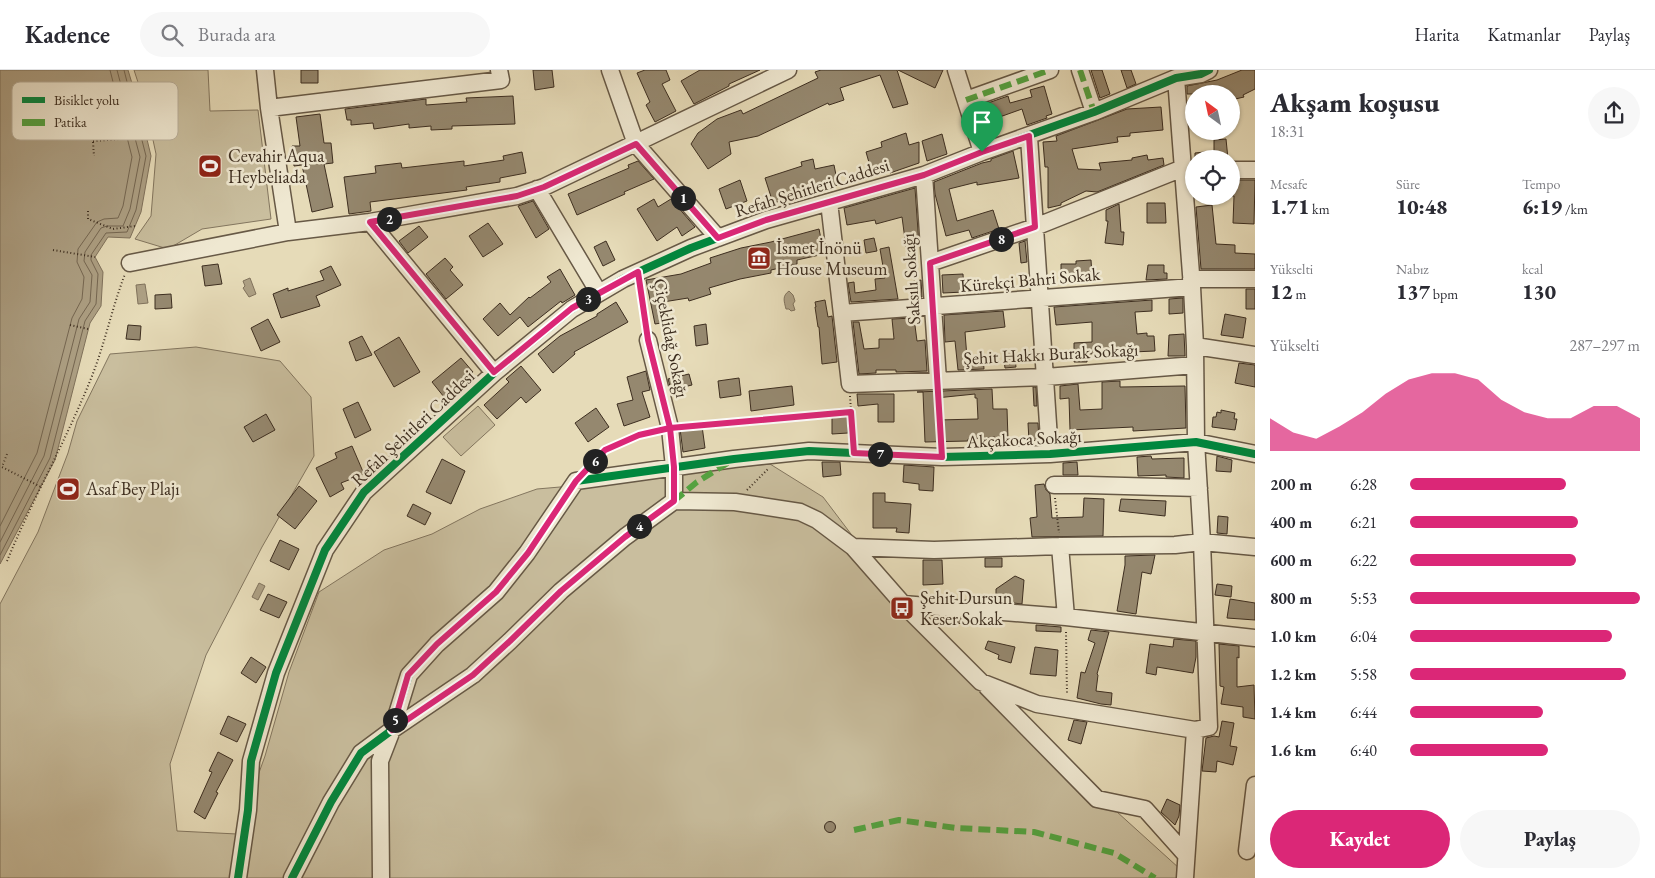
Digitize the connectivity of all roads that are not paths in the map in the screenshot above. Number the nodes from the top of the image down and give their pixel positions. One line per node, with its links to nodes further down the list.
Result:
1 (265, 70): 11 (street)
2 (499, 70): 11 (street)
3 (610, 70): 14 (street)
4 (788, 70): 14 (street)
5 (956, 70): 10 (street)
6 (1050, 70): 10 (street)
7 (1080, 70): 12 (street)
8 (1209, 70): 9 (street, Refah Şehitleri Caddesi)
9 (1176, 78): 12 (street, Refah Şehitleri Caddesi); 15 (street)
10 (966, 100): 16 (street)
11 (269, 108): 26 (street)
12 (1094, 112): 13 (street, Refah Şehitleri Caddesi)
13 (1029, 136): 16 (street, Refah Şehitleri Caddesi); 25 (street)
14 (636, 144): 21 (street); 27 (street)
15 (1185, 150)
16 (982, 152): 20 (street, Refah Şehitleri Caddesi)
17 (1185, 170): 25 (street)
18 (1240, 170): 19 (street)
19 (1255, 170)
20 (924, 175): 22 (street, Refah Şehitleri Caddesi); 29 (street, Saksılı Sokağı)
21 (537, 189): 24 (street); 32 (street)
22 (829, 202): 27 (street, Refah Şehitleri Caddesi); 35 (street)
23 (1189, 205): 31 (street)
24 (370, 222): 26 (street); 40 (street)
25 (1035, 227): 29 (street); 33 (street)
26 (288, 232): 28 (street)
27 (718, 238): 32 (street, Refah Şehitleri Caddesi)
28 (130, 263)
29 (930, 263): 34 (street, Saksılı Sokağı)
30 (1255, 279): 31 (street, Kürekçi Bahri Sokak)
31 (1192, 283): 33 (street, Kürekçi Bahri Sokak); 37 (street)
32 (599, 293): 40 (street, Refah Şehitleri Caddesi)
33 (1040, 299): 34 (street, Kürekçi Bahri Sokak); 41 (street)
34 (933, 308): 35 (street, Kürekçi Bahri Sokak); 42 (street, Saksılı Sokağı)
35 (842, 313): 42 (street, Şehit Hakkı Burak Sokağı)
36 (648, 340): 46 (street, Çiçeklidağ Sokağı)
37 (1195, 346): 38 (street); 39 (street)
38 (1255, 355)
39 (1195, 365): 41 (street, Şehit Hakkı Burak Sokağı); 43 (street)
40 (494, 372): 64 (street, Refah Şehitleri Caddesi)
41 (1046, 376): 42 (street, Şehit Hakkı Burak Sokağı); 44 (street)
42 (938, 380)
43 (1196, 442): 44 (street, Akçakoca Sokağı); 45 (street, Akçakoca Sokağı); 48 (street)
44 (1050, 454): 46 (street, Akçakoca Sokağı)
45 (1255, 454)
46 (674, 467): 49 (street, Çiçeklidağ Sokağı); 59 (street, Akçakoca Sokağı)
47 (1054, 486): 48 (street)
48 (1199, 488): 50 (street)
49 (674, 501): 53 (street); 59 (street)
50 (1202, 542): 51 (street); 52 (street); 56 (street)
51 (1060, 546): 53 (street); 55 (street)
52 (1255, 546)
53 (853, 547): 54 (street)
54 (902, 604): 55 (street); 58 (street)
55 (1066, 617): 56 (street)
56 (1205, 632): 57 (street); 60 (street)
57 (1255, 638)
58 (981, 682): 60 (street); 63 (street)
59 (392, 730): 65 (street); 66 (street)
60 (1196, 730): 63 (street)
61 (1255, 789): 62 (street)
62 (1247, 851)
63 (1186, 855): 67 (street)
64 (238, 878)
65 (292, 878)
66 (381, 878)
67 (1185, 878)

